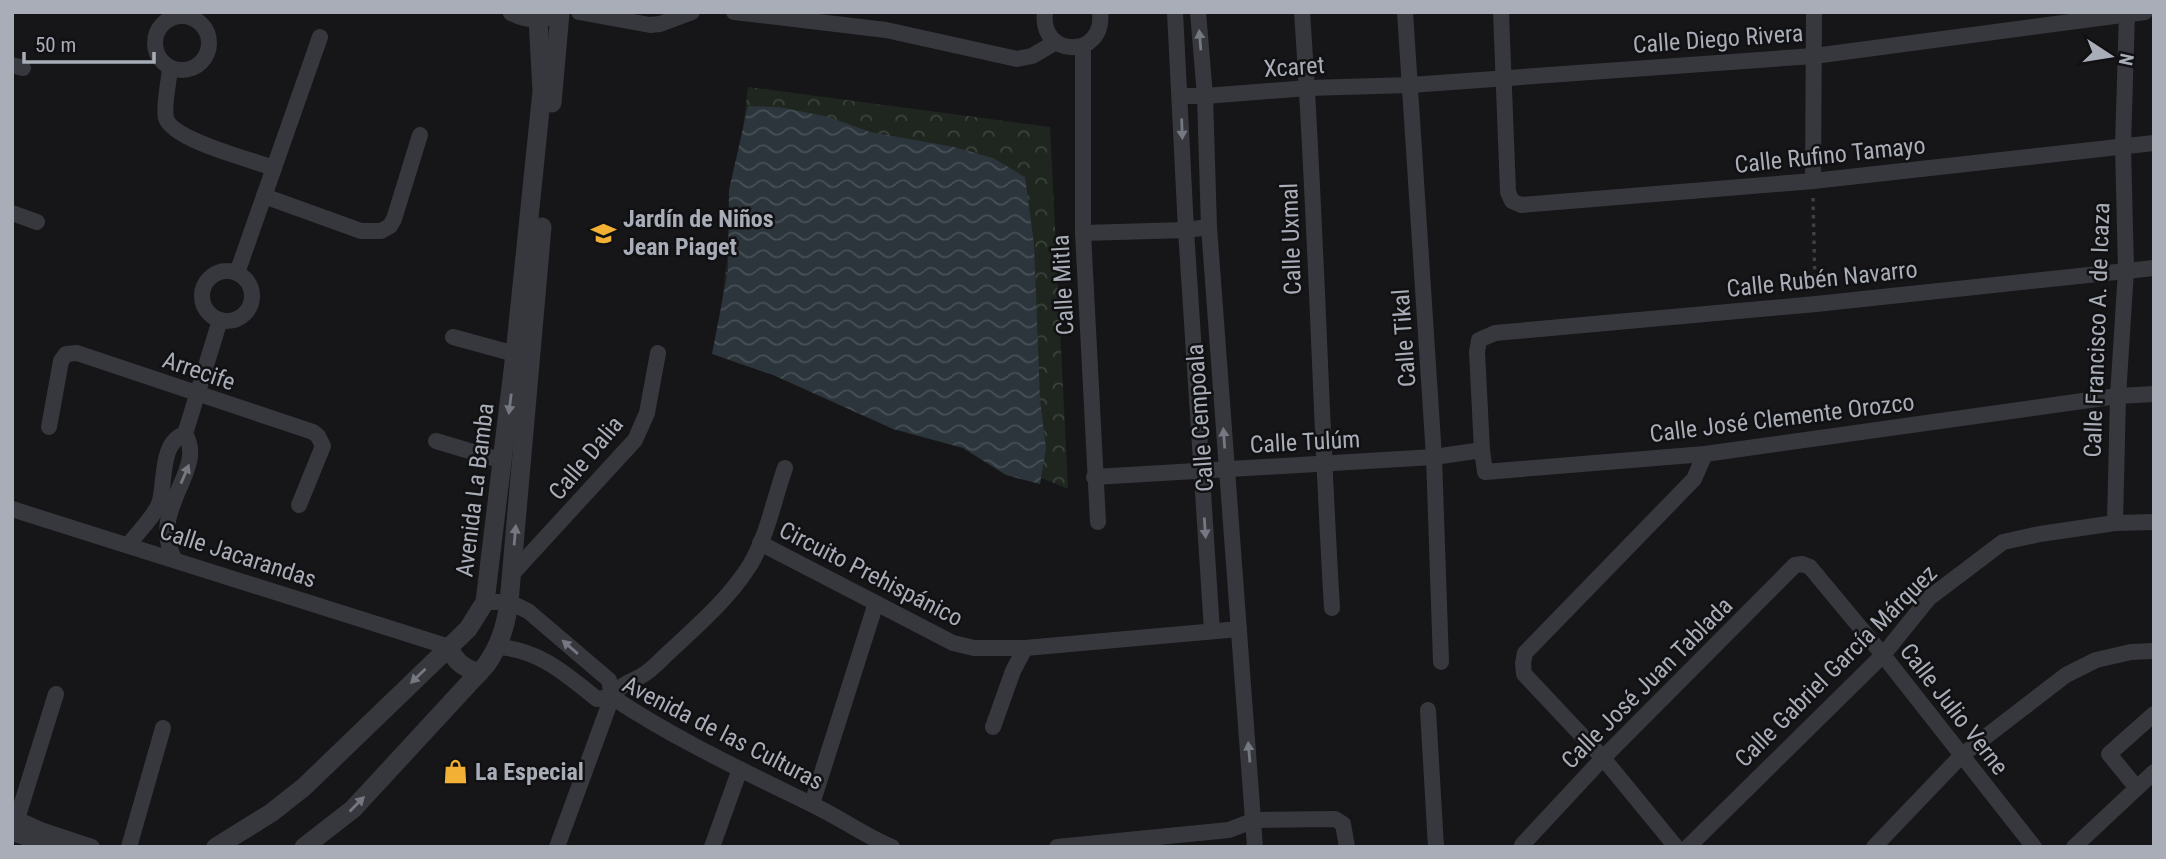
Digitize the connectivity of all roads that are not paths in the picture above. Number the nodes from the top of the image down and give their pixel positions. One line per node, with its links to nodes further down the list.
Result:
1 (512, 12): 19 (street)
2 (579, 12): 3 (street)
3 (692, 12)
4 (734, 12): 18 (street)
5 (888, 12): 20 (street)
6 (1045, 12): 22 (street)
7 (1100, 12): 23 (street)
8 (1175, 12): 29 (street, Calle Cempoala)
9 (1198, 12): 30 (street, Calle Cempoala, one-way to 9)
10 (1302, 12): 28 (street, Calle Uxmal)
11 (1405, 12): 27 (street, Calle Tikal)
12 (1501, 12): 26 (street)
13 (1814, 12): 24 (street)
14 (2145, 12): 16 (street, Calle Diego Rivera)
15 (560, 13): 19 (street); 73 (street, Avenida La Bamba, one-way to 15)
16 (2127, 13): 24 (street, Calle Diego Rivera); 33 (street, Calle Francisco A. de Icaza)
17 (189, 14): 25 (street); 25 (street)
18 (784, 15): 20 (street)
19 (538, 19): 48 (street, Avenida La Bamba)
20 (886, 30): 22 (street)
21 (320, 37): 34 (street)
22 (1056, 42): 23 (street)
23 (1083, 46): 41 (street, Calle Mitla)
24 (1814, 56): 26 (street, Calle Diego Rivera); 35 (street)
25 (170, 69): 34 (street)
26 (1502, 77): 27 (street, Calle Diego Rivera); 35 (street, Calle Rufino Tamayo)
27 (1410, 85): 28 (street, Xcaret); 57 (street, Calle Tikal)
28 (1308, 88): 30 (street, Xcaret); 59 (street, Calle Uxmal)
29 (1180, 96): 30 (street, Xcaret); 40 (street, Calle Cempoala, one-way to 40)
30 (1205, 96): 39 (street, Calle Cempoala)
31 (420, 135): 36 (street)
32 (2154, 143): 33 (street, Calle Rufino Tamayo)
33 (2123, 146): 35 (street, Calle Rufino Tamayo); 43 (street, Calle Francisco A. de Icaza)
34 (274, 167): 36 (street)
35 (1813, 181)
36 (264, 196): 44 (street)
37 (12, 213): 38 (street)
38 (37, 222)
39 (1209, 227): 40 (street); 61 (street, Calle Cempoala, one-way to 39)
40 (1186, 230): 41 (street); 62 (street, Calle Cempoala)
41 (1083, 233): 63 (street, Calle Mitla)
42 (2154, 268): 43 (street, Calle Rubén Navarro)
43 (2126, 270): 51 (street, Calle Francisco A. de Icaza); 55 (street, Calle Rubén Navarro)
44 (237, 273): 45 (street); 45 (street)
45 (220, 320): 49 (street)
46 (453, 337): 48 (street)
47 (658, 353): 73 (street, Calle Dalia)
48 (515, 354): 58 (street, Avenida La Bamba, one-way to 58)
49 (197, 394): 52 (street, Arrecife); 53 (street); 64 (street, Arrecife)
50 (2154, 394): 51 (street, Calle José Clemente Orozco)
51 (2118, 396): 56 (street, Calle José Clemente Orozco); 68 (street, Calle Francisco A. de Icaza)
52 (49, 427)
53 (185, 434): 70 (street); 71 (street, one-way to 53)
54 (436, 441): 58 (street)
55 (1482, 450): 56 (street, Calle José Clemente Orozco); 57 (street)
56 (1705, 454): 95 (street)
57 (1434, 457): 59 (street, Calle Tulúm); 86 (street, Calle Tikal)
58 (503, 461): 74 (street, Avenida La Bamba)
59 (1323, 464): 61 (street, Calle Tulúm); 77 (street, Calle Uxmal)
60 (785, 468): 69 (street)
61 (1227, 469): 62 (street, Calle Tulúm); 79 (street, Calle Cempoala)
62 (1201, 471): 63 (street, Calle Tulúm); 80 (street, Calle Cempoala, one-way to 80)
63 (1094, 477): 66 (street, Calle Mitla)
64 (299, 505)
65 (12, 509): 70 (street, Calle Jacarandas)
66 (1098, 522)
67 (2154, 522): 68 (street, Calle Gabriel García Márquez)
68 (2115, 523): 85 (street, Calle Gabriel García Márquez)
69 (760, 543): 76 (street, Circuito Prehispánico); 89 (street, Circuito Prehispánico)
70 (129, 544): 71 (street, Calle Jacarandas)
71 (175, 560): 81 (street, Calle Jacarandas)
72 (1810, 568): 85 (street, Calle Julio Verne); 95 (street, Calle José Juan Tablada)
73 (512, 574): 75 (street, Avenida La Bamba)
74 (485, 601): 75 (street); 78 (street, Avenida La Bamba)
75 (509, 603): 82 (street, Avenida La Bamba); 89 (street, one-way to 75)
76 (876, 603): 83 (street, Circuito Prehispánico); 99 (street)
77 (1332, 608)
78 (468, 629): 81 (street, Avenida La Bamba); 82 (street)
79 (1239, 629): 80 (street, Circuito Prehispánico); 100 (street, Calle Cempoala, one-way to 79)
80 (1212, 631): 83 (street, Circuito Prehispánico)
81 (449, 646): 87 (street); 105 (street, Avenida La Bamba, one-way to 105)
82 (497, 647): 87 (street, Avenida La Bamba); 89 (street, Avenida de las Culturas)
83 (1025, 648): 92 (street)
84 (2154, 651): 94 (street)
85 (1883, 655): 94 (street, Calle Julio Verne); 119 (street, Calle Gabriel García Márquez)
86 (1441, 662)
87 (479, 673): 110 (street, Avenida La Bamba, one-way to 87)
88 (56, 694): 101 (street)
89 (612, 697): 96 (street, Avenida de las Culturas); 111 (street)
90 (1428, 710): 117 (street)
91 (2154, 714): 98 (street)
92 (993, 727)
93 (163, 728): 109 (street)
94 (1962, 755): 120 (street); 121 (street, Calle Julio Verne)
95 (1603, 758): 106 (street, Calle José Juan Tablada); 118 (street)
96 (740, 769): 99 (street, Avenida de las Culturas); 112 (street)
97 (2154, 772): 98 (street)
98 (2136, 787): 122 (street)
99 (812, 804): 104 (street, Avenida de las Culturas)
100 (1255, 820): 102 (street); 115 (street); 116 (street)
101 (14, 823): 107 (street); 108 (street)
102 (1229, 839): 103 (street)
103 (1158, 842): 114 (street)
104 (872, 843): 113 (street, Avenida de las Culturas)
105 (228, 844)
106 (1522, 845)
107 (54, 847)
108 (92, 847)
109 (129, 847)
110 (304, 847)
111 (557, 847)
112 (712, 847)
113 (892, 847)
114 (1057, 847)
115 (1255, 847)
116 (1347, 847)
117 (1436, 847)
118 (1676, 847)
119 (1688, 847)
120 (1874, 847)
121 (2034, 847)
122 (2074, 847)

